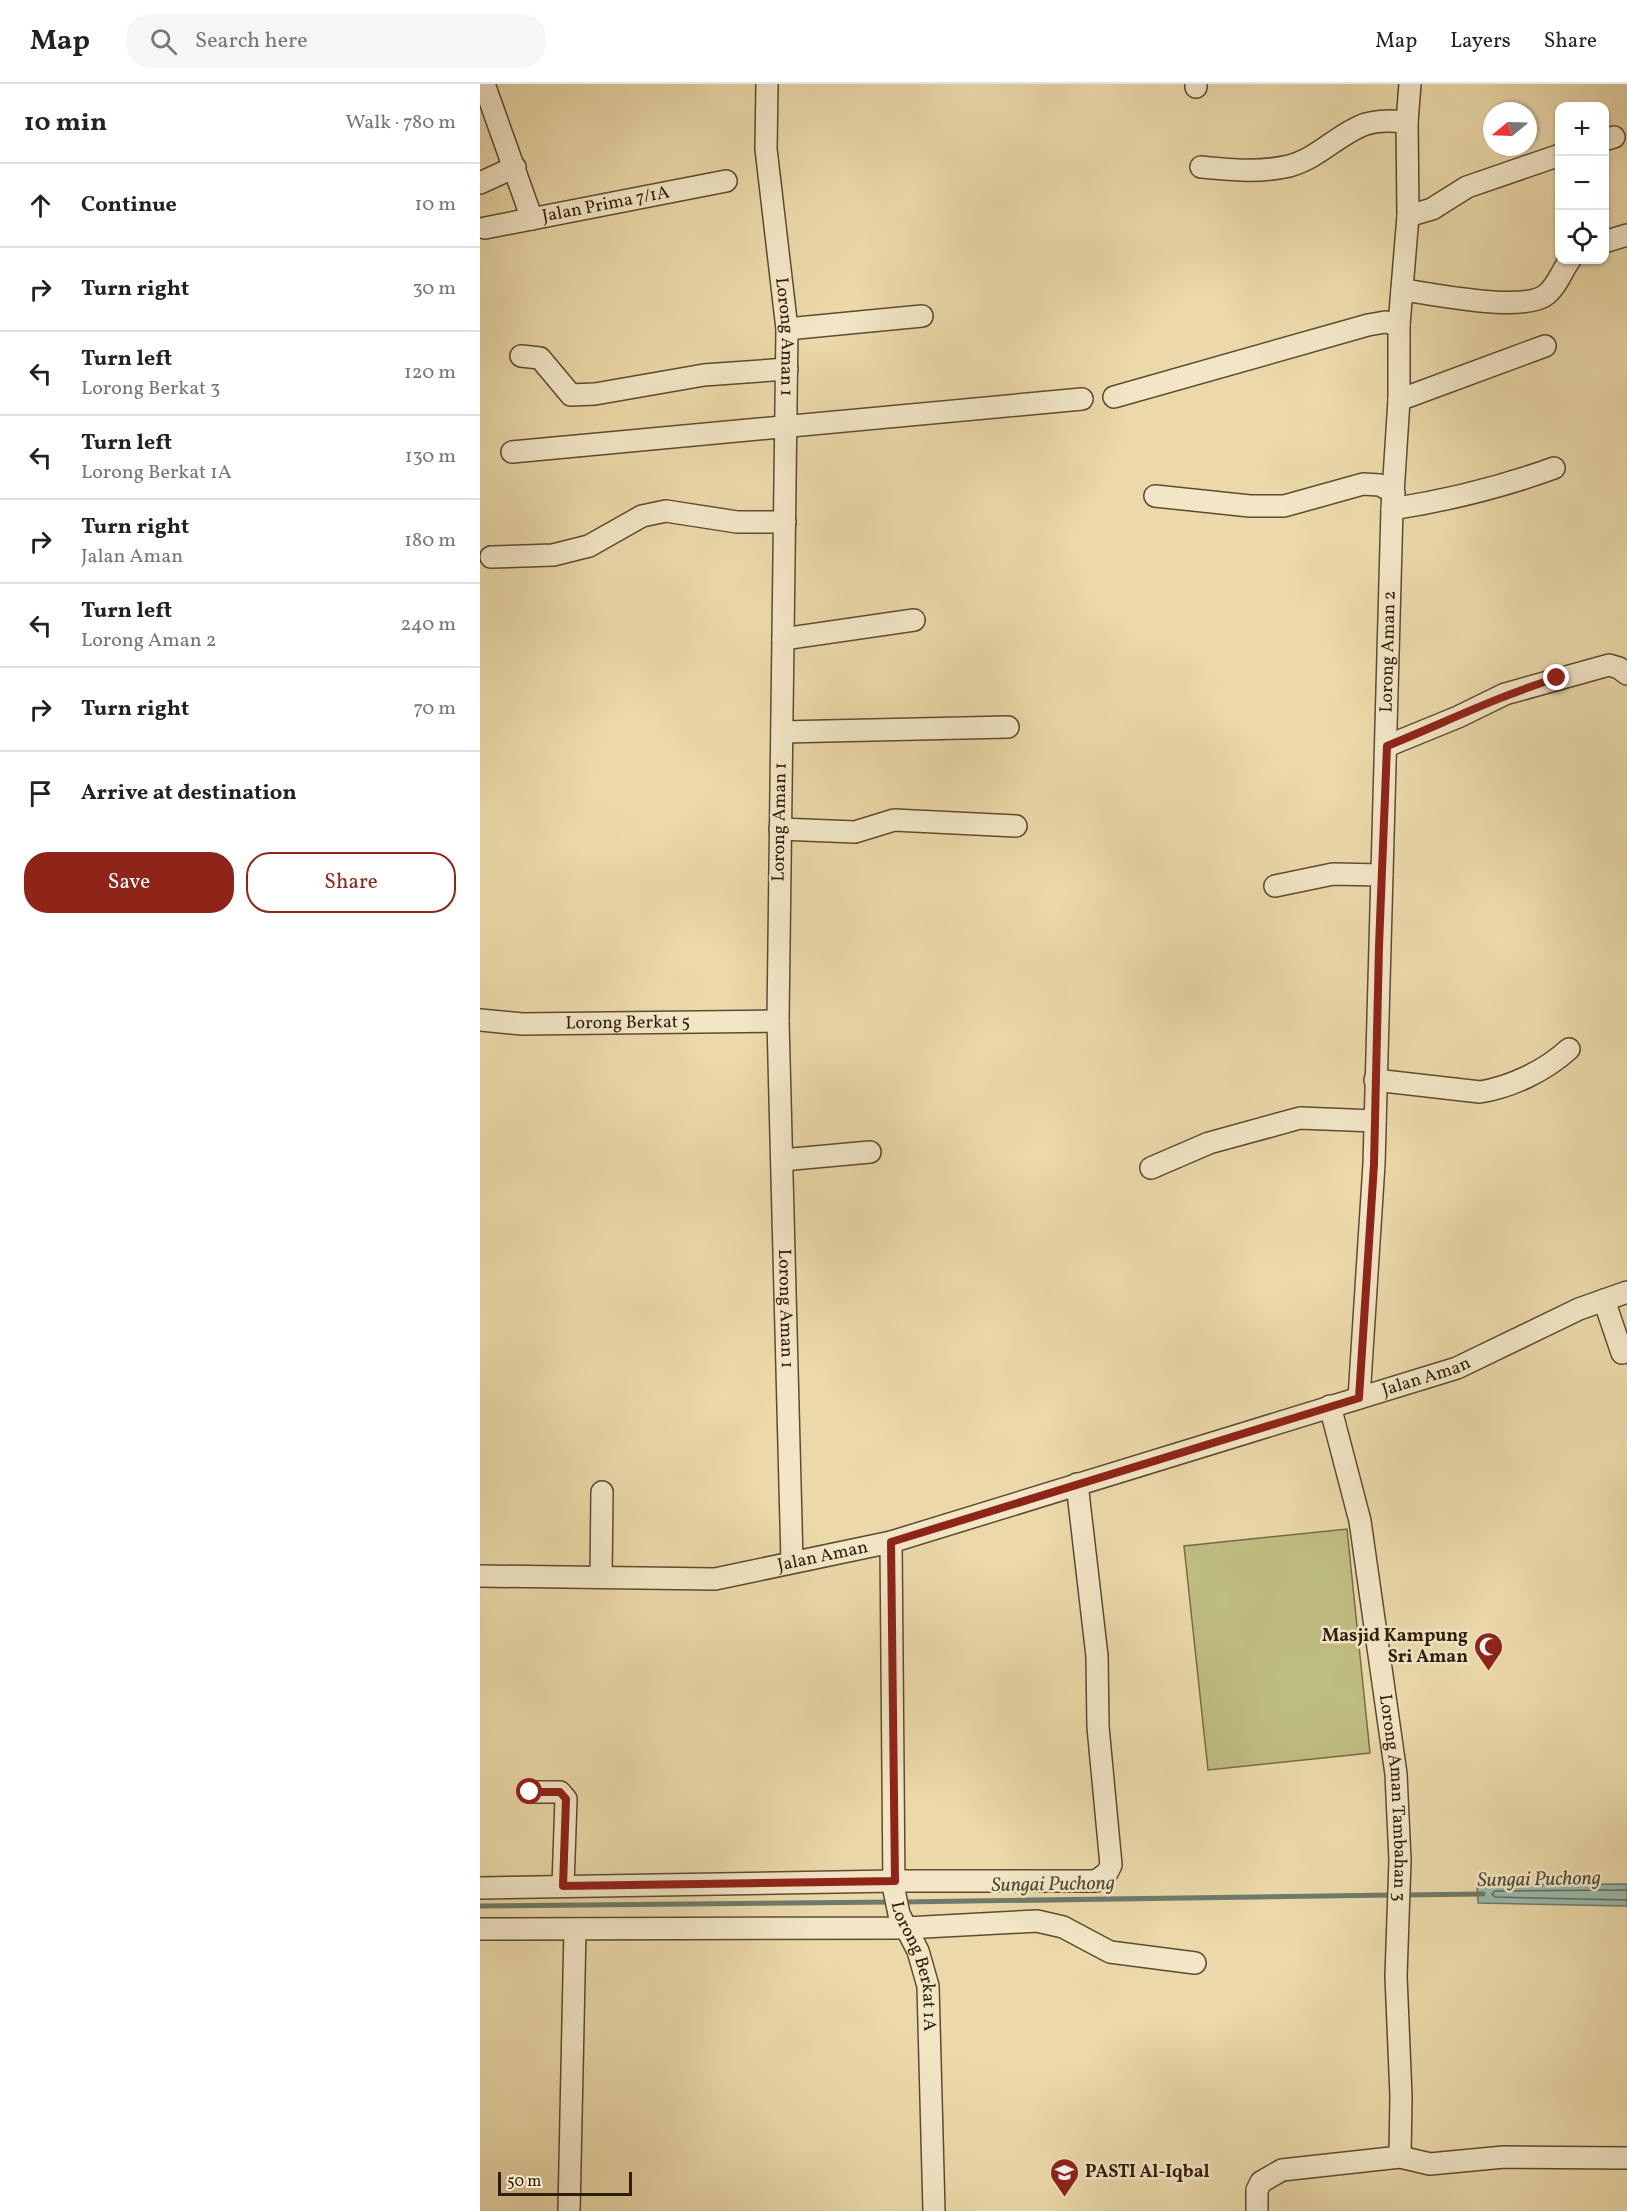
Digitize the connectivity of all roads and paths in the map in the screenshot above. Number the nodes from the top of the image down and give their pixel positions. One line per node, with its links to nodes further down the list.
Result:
1 (484, 84): 6 (street)
2 (767, 84): 19 (street, Lorong Aman 1)
3 (1410, 84): 4 (street, Lorong Aman 2)
4 (1407, 122): 7 (street); 10 (street, Lorong Aman 2)
5 (1557, 156): 10 (street)
6 (515, 167): 9 (street); 11 (street)
7 (1201, 167)
8 (726, 180): 11 (street, Jalan Prima 7/1A)
9 (480, 183)
10 (1408, 216): 16 (street, Lorong Aman 2)
11 (532, 219): 12 (street, Jalan Prima 7/1A)
12 (485, 228)
13 (1627, 235): 14 (street)
14 (1609, 241)
15 (1567, 264): 16 (street)
16 (1402, 290): 18 (street, Lorong Aman 2)
17 (922, 316): 19 (street)
18 (1399, 325): 23 (street); 25 (street, Lorong Aman 2)
19 (787, 329): 22 (street, Lorong Aman 1)
20 (1545, 346): 25 (street)
21 (521, 356): 22 (street)
22 (787, 369): 26 (street, Lorong Aman 1)
23 (1114, 397)
24 (1082, 399): 26 (street)
25 (1399, 400): 30 (street, Lorong Aman 2)
26 (788, 427): 27 (street); 31 (street, Lorong Aman 1)
27 (512, 452)
28 (1554, 468): 30 (street)
29 (1155, 496): 30 (street)
30 (1393, 501): 38 (street, Lorong Aman 2)
31 (784, 522): 32 (street); 34 (street, Lorong Aman 1)
32 (491, 557)
33 (914, 620): 34 (street)
34 (783, 639): 37 (street, Lorong Aman 1)
35 (1627, 674): 38 (street)
36 (1008, 727): 37 (street)
37 (782, 732): 40 (street, Lorong Aman 1)
38 (1387, 746): 41 (street, Lorong Aman 2)
39 (1016, 826): 40 (street)
40 (780, 829): 44 (street, Lorong Aman 1)
41 (1382, 875): 42 (street); 46 (street, Lorong Aman 2)
42 (1275, 886)
43 (480, 1020): 44 (street, Lorong Berkat 5)
44 (778, 1021): 49 (street, Lorong Aman 1)
45 (1569, 1049): 46 (street)
46 (1375, 1080): 47 (street, Lorong Aman 2)
47 (1375, 1122): 50 (street); 54 (street, Lorong Aman 2)
48 (870, 1152): 49 (street)
49 (782, 1160): 59 (street, Lorong Aman 1)
50 (1151, 1168)
51 (1627, 1292): 52 (street, Jalan Aman)
52 (1604, 1300): 53 (street); 54 (street, Jalan Aman)
53 (1622, 1353)
54 (1359, 1398): 55 (street, Jalan Aman)
55 (1329, 1406): 56 (street, Jalan Aman); 70 (street, Lorong Aman Tambahan 3)
56 (1077, 1484): 58 (street, Jalan Aman); 63 (street)
57 (602, 1492): 61 (street)
58 (891, 1542): 59 (street, Jalan Aman); 63 (street, Lorong Berkat 1A)
59 (792, 1562): 61 (street, Jalan Aman)
60 (480, 1576): 61 (street, Jalan Aman)
61 (601, 1577)
62 (530, 1792): 64 (street)
63 (894, 1885): 64 (street); 66 (street, Lorong Berkat 1A)
64 (563, 1886): 65 (street)
65 (480, 1888)
66 (902, 1921): 68 (street); 69 (street); 73 (street, Lorong Berkat 1A)
67 (480, 1929): 68 (street)
68 (575, 1929): 72 (street)
69 (1195, 1963)
70 (1400, 2157): 71 (street); 74 (street)
71 (1627, 2158)
72 (569, 2211)
73 (934, 2211)
74 (1257, 2211)

